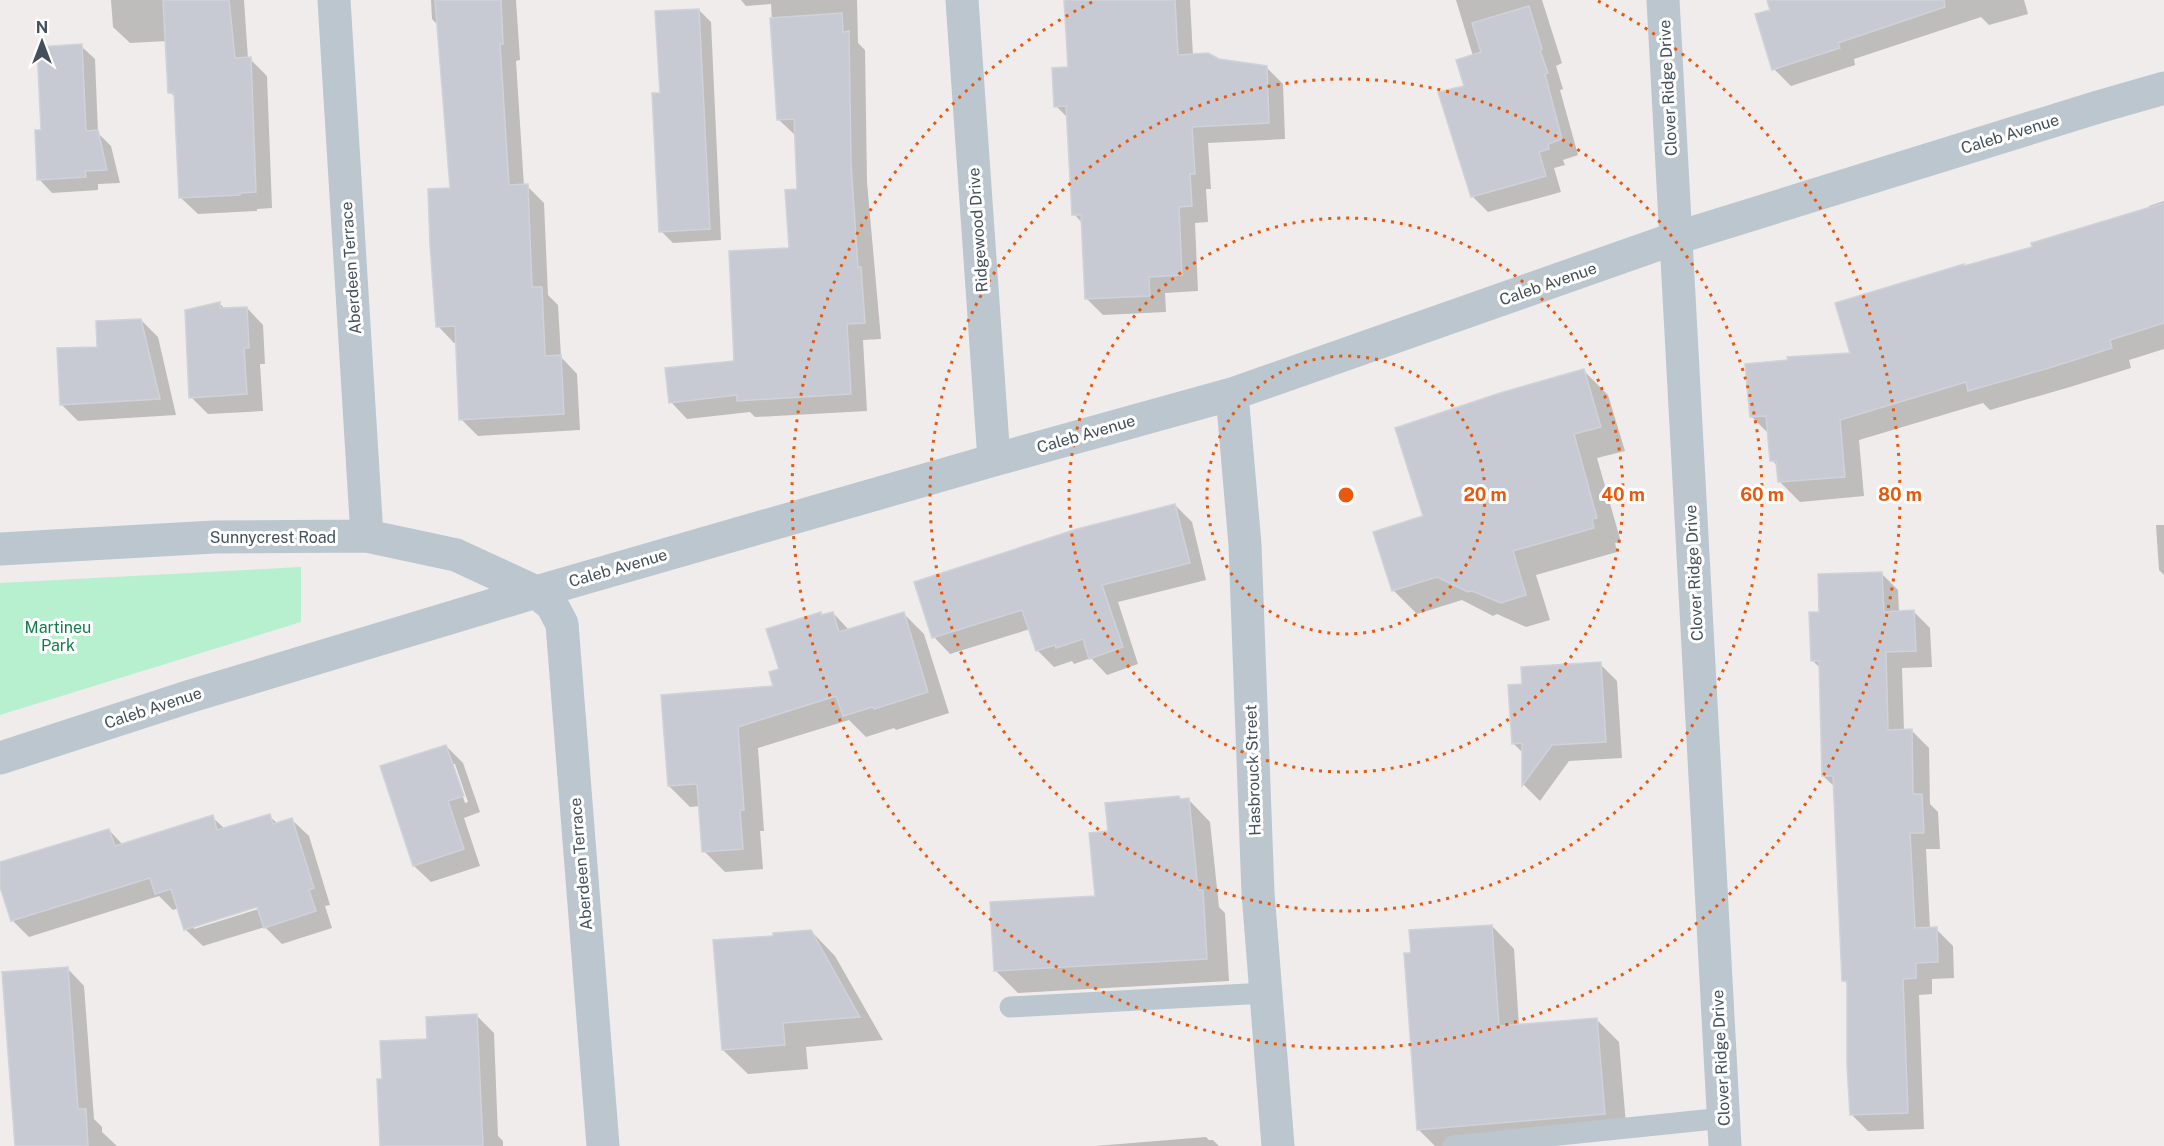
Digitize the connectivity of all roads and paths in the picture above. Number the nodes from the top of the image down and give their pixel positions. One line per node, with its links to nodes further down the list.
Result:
1 (334, 0): 8 (street, Aberdeen Terrace)
2 (962, 0): 7 (street, Ridgewood Drive)
3 (1663, 0): 5 (street, Clover Ridge Drive)
4 (2164, 88): 5 (street, Caleb Avenue)
5 (1676, 238): 6 (street, Caleb Avenue); 14 (street, Clover Ridge Drive)
6 (1232, 394): 7 (street, Caleb Avenue); 12 (street, Hasbrouck Street)
7 (994, 460): 10 (street, Caleb Avenue)
8 (367, 536): 9 (street, Sunnycrest Road); 10 (street, Sunnycrest Road)
9 (0, 549)
10 (536, 592): 11 (street, Caleb Avenue); 15 (street, Aberdeen Terrace)
11 (0, 758)
12 (1266, 993): 13 (lane); 16 (street, Hasbrouck Street)
13 (1010, 1007)
14 (1725, 1132): 17 (lane)
15 (603, 1146)
16 (1278, 1146)
17 (1453, 1146)

